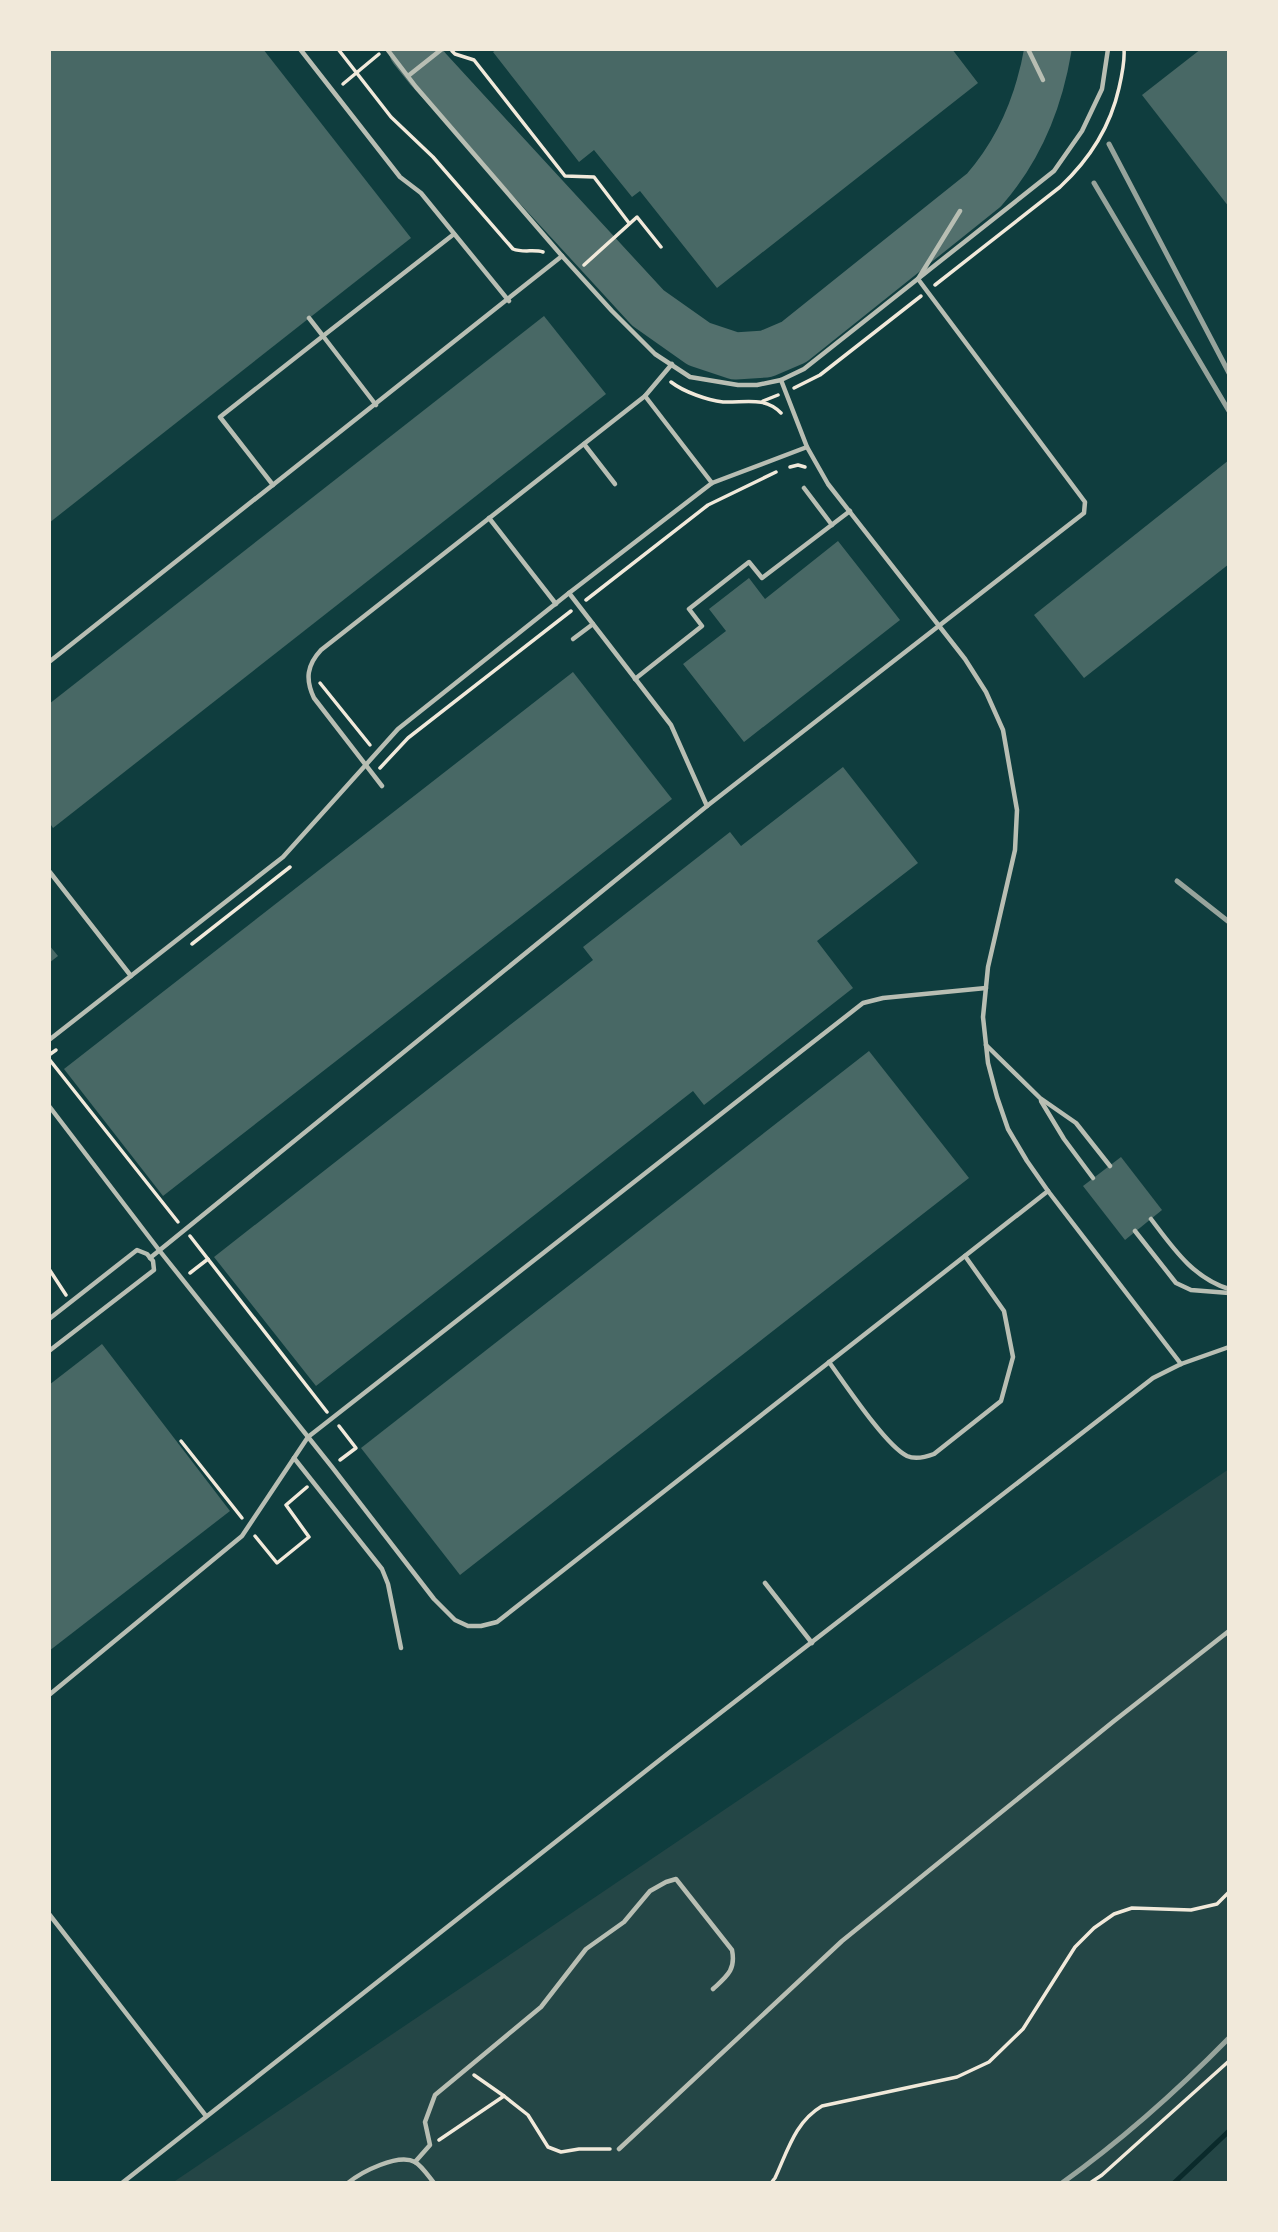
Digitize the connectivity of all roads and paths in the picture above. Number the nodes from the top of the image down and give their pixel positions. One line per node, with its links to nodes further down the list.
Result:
1 (300, 49): 12 (lane)
2 (385, 49): 7 (lane); 9 (path)
3 (442, 49): 7 (lane)
4 (451, 49): 11 (path)
5 (1028, 49): 8 (lane)
6 (1108, 49): 16 (lane)
7 (408, 76): 14 (lane)
8 (1043, 80)
9 (343, 84)
10 (960, 211): 16 (lane)
11 (629, 223): 13 (path); 15 (path)
12 (454, 234): 17 (lane); 19 (lane)
13 (661, 247)
14 (562, 256): 15 (lane); 17 (lane)
15 (576, 272): 20 (lane)
16 (918, 279): 21 (lane); 38 (lane)
17 (509, 300): 23 (lane)
18 (309, 318): 19 (lane)
19 (323, 336): 23 (lane); 29 (lane)
20 (671, 365): 21 (lane); 22 (lane)
21 (782, 380): 25 (lane)
22 (645, 396): 24 (lane); 27 (lane)
23 (376, 405): 29 (lane)
24 (584, 444): 28 (lane); 32 (lane)
25 (807, 447): 27 (lane); 31 (lane)
26 (812, 474): 36 (path)
27 (712, 483): 34 (lane)
28 (615, 484)
29 (273, 485): 40 (lane)
30 (804, 488): 33 (lane)
31 (850, 511): 33 (lane); 38 (lane)
32 (489, 518): 35 (lane); 41 (lane)
33 (832, 525): 42 (lane)
34 (569, 593): 35 (lane); 36 (lane)
35 (556, 604): 43 (lane)
36 (579, 606): 37 (lane); 44 (path)
37 (593, 624): 39 (lane); 42 (lane)
38 (939, 625): 48 (lane); 53 (lane)
39 (573, 639)
40 (49, 662)
41 (309, 669): 43 (path); 45 (lane)
42 (635, 679): 48 (lane)
43 (375, 752): 44 (path); 45 (lane)
44 (384, 763): 46 (path)
45 (365, 764): 46 (lane); 52 (lane)
46 (373, 775): 47 (lane)
47 (382, 786)
48 (707, 806): 65 (lane)
49 (293, 864): 51 (path)
50 (49, 872): 52 (lane)
51 (188, 947)
52 (131, 976): 54 (lane)
53 (986, 988): 55 (lane); 76 (lane)
54 (49, 1040)
55 (986, 1045): 58 (lane); 62 (lane)
56 (60, 1047): 57 (path)
57 (49, 1055)
58 (1040, 1098): 60 (lane); 61 (lane)
59 (49, 1106): 65 (lane)
60 (1110, 1166)
61 (1093, 1178)
62 (1048, 1191): 66 (lane); 75 (lane)
63 (1151, 1219): 70 (lane)
64 (1135, 1231): 70 (lane)
65 (159, 1250): 67 (lane); 69 (lane)
66 (965, 1256): 74 (lane); 74 (lane)
67 (150, 1258): 71 (lane); 73 (lane)
68 (208, 1259): 69 (path)
69 (183, 1279): 76 (lane)
70 (1229, 1291)
71 (49, 1319)
72 (1229, 1347): 75 (lane)
73 (49, 1351)
74 (829, 1362): 76 (lane)
75 (1181, 1364): 80 (lane)
76 (308, 1437): 77 (lane)
77 (294, 1458): 81 (lane); 82 (lane)
78 (765, 1583): 80 (lane)
79 (1229, 1631): 91 (lane)
80 (813, 1643): 89 (lane)
81 (401, 1648)
82 (49, 1695)
83 (1229, 1892): 96 (path)
84 (49, 1914): 89 (lane)
85 (713, 1989): 87 (lane)
86 (1229, 2061): 97 (path)
87 (465, 2069): 88 (path); 90 (lane)
88 (504, 2096): 90 (path); 91 (path)
89 (206, 2116): 93 (lane)
90 (430, 2145): 92 (lane)
91 (619, 2149)
92 (415, 2162): 94 (lane); 95 (lane)
93 (122, 2183)
94 (348, 2183)
95 (434, 2183)
96 (771, 2183)
97 (1090, 2183)

